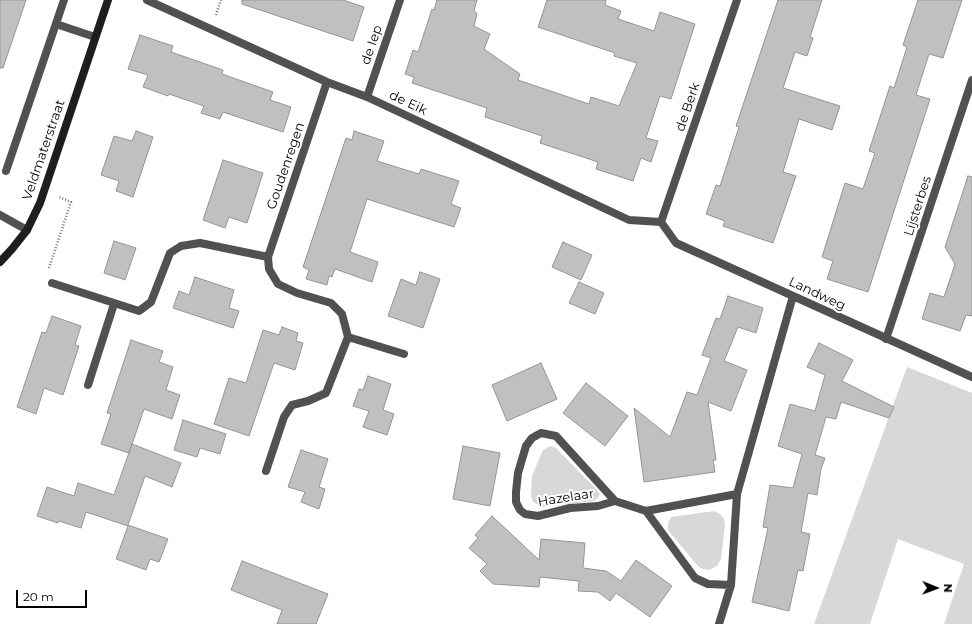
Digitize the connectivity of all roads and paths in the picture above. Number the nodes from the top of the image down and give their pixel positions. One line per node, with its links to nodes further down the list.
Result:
1 (64, 0): 6 (street)
2 (108, 0): 7 (street, Veldmaterstraat)
3 (147, 0): 9 (street, de Eik)
4 (400, 0): 10 (street, de Iep)
5 (737, 0): 14 (street, de Berk)
6 (56, 24): 7 (street); 11 (street)
7 (95, 37): 12 (street, Veldmaterstraat)
8 (972, 80): 22 (street, Lijsterbes)
9 (327, 82): 10 (street, de Eik); 16 (street, Goudenregen)
10 (367, 97): 14 (street, de Eik)
11 (6, 171)
12 (44, 191): 15 (street, Veldmaterstraat); 18 (path)
13 (0, 215): 15 (street)
14 (660, 222): 19 (street, Landweg)
15 (27, 230): 17 (street, Veldmaterstraat)
16 (268, 257): 20 (street); 21 (street)
17 (0, 262)
18 (52, 283): 20 (street)
19 (793, 296): 22 (street, Landweg); 27 (street)
20 (114, 304): 25 (street)
21 (348, 336): 23 (street); 26 (street)
22 (886, 339): 24 (street, Landweg)
23 (404, 354)
24 (972, 377)
25 (88, 385)
26 (266, 471)
27 (737, 494): 29 (street, Hazelaar); 30 (street)
28 (615, 501): 28 (street, Hazelaar); 29 (street, Hazelaar)
29 (646, 511): 30 (street)
30 (731, 585): 31 (street)
31 (718, 624)

